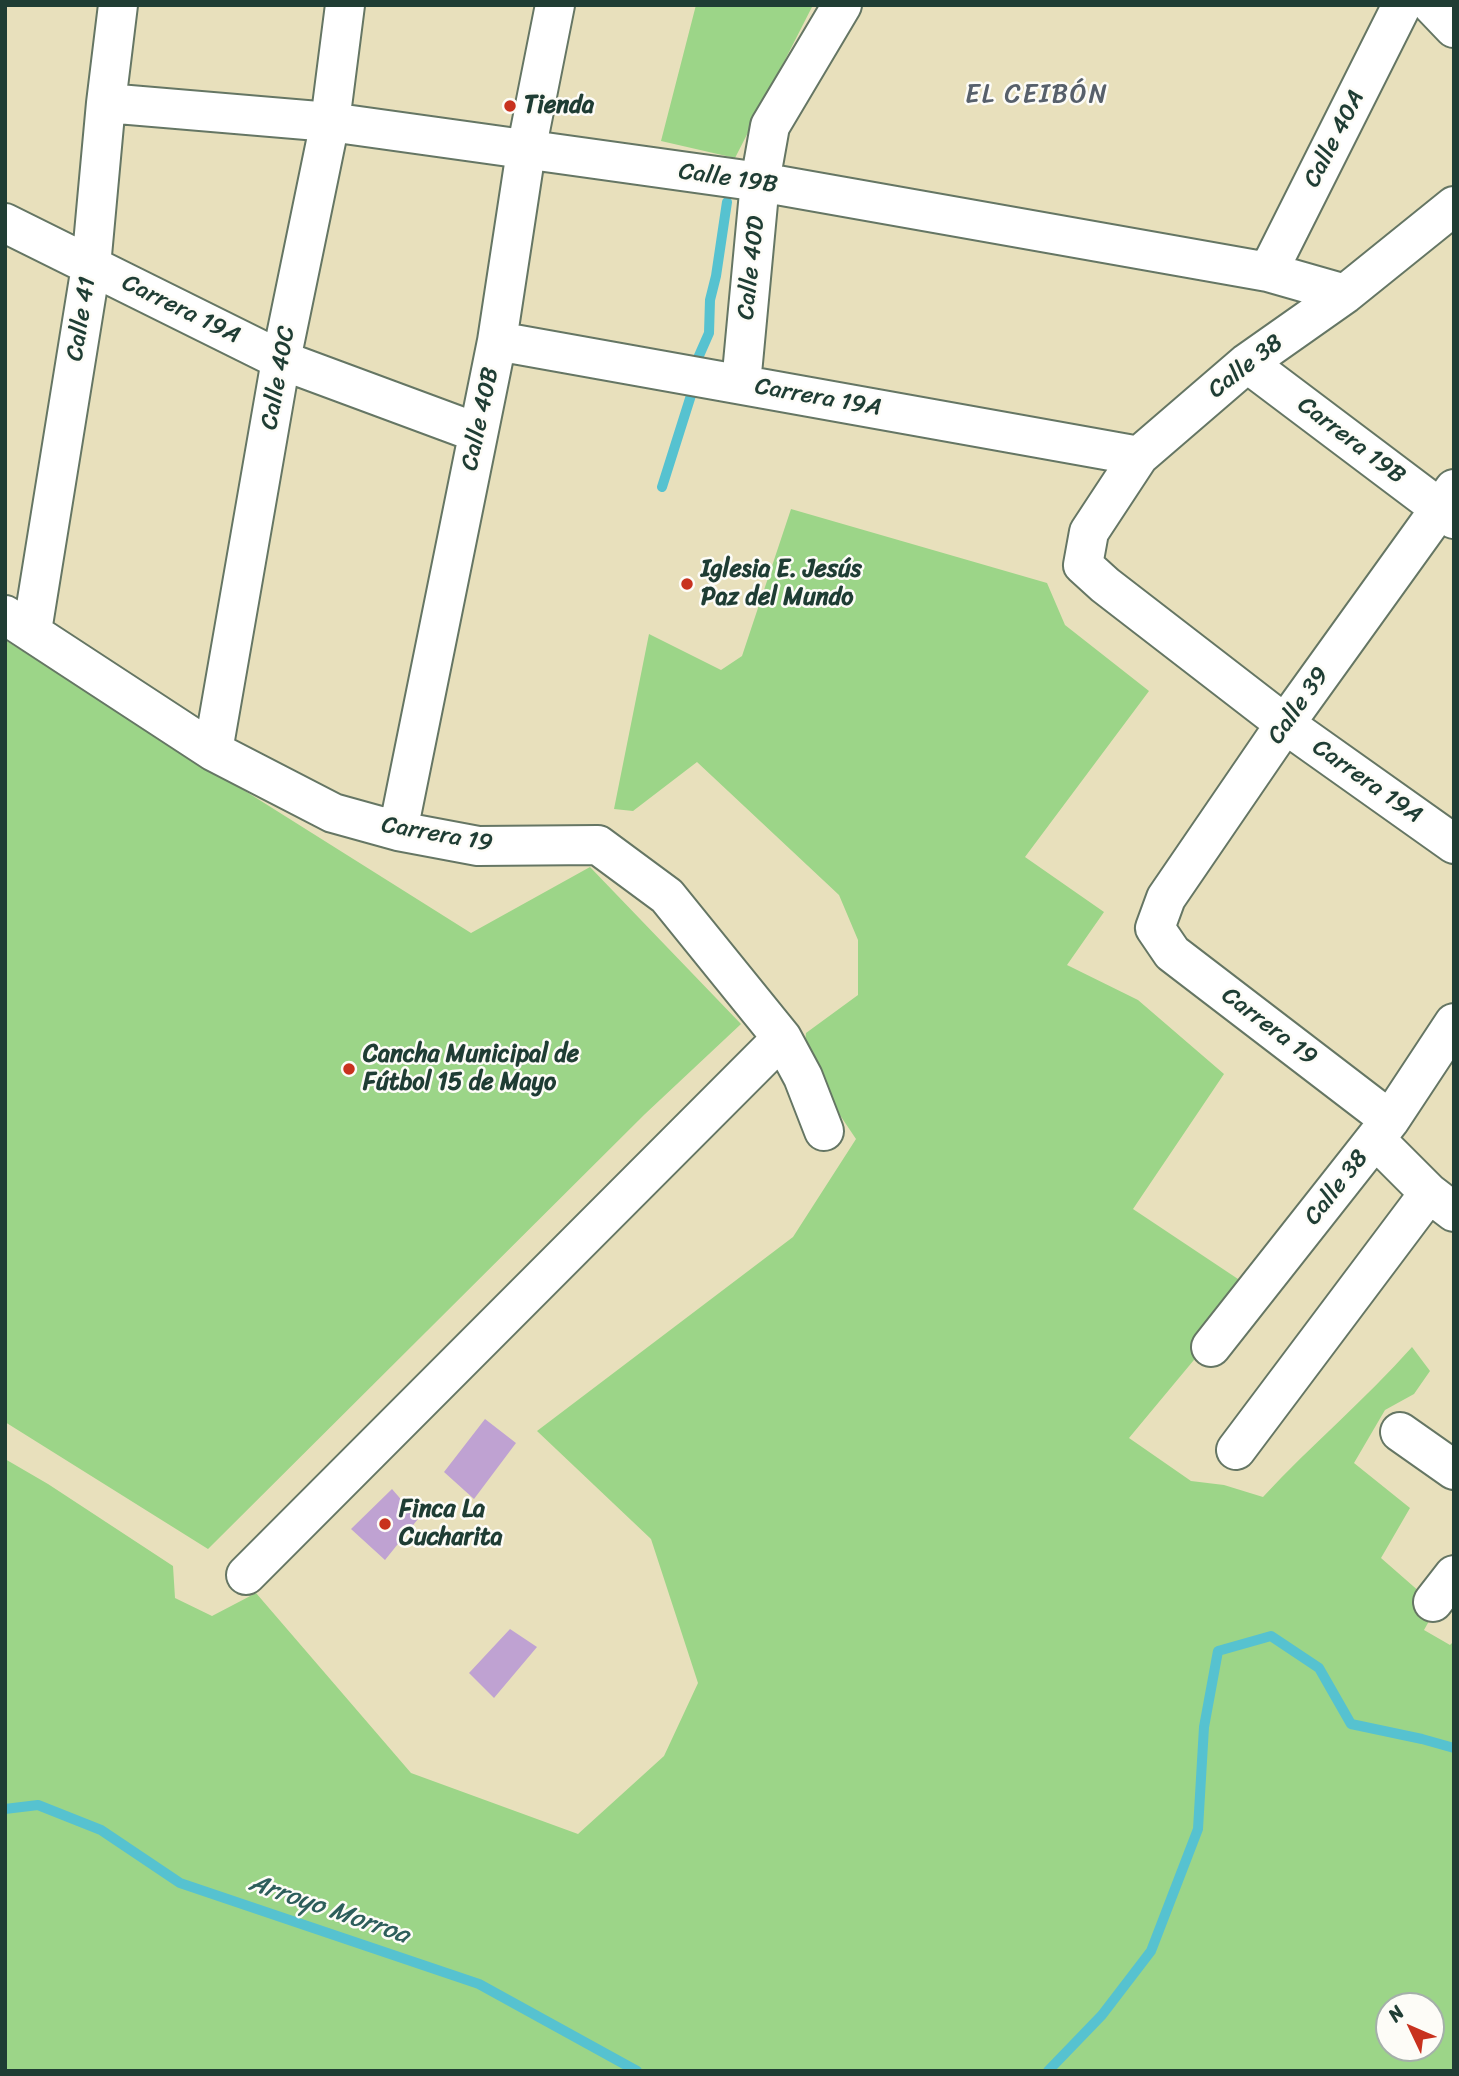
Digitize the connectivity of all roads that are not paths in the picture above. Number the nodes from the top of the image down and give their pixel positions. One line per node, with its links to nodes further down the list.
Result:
1 (118, 5): 8 (street, Calle 41)
2 (345, 5): 9 (street, Calle 40C)
3 (555, 5): 10 (street, Calle 40B)
4 (842, 5): 11 (street, Calle 40D)
5 (1402, 5): 15 (street, Calle 40A)
6 (1432, 5): 7 (street)
7 (1454, 27)
8 (106, 103): 9 (street, Calle 19B); 14 (street, Calle 41)
9 (330, 122): 10 (street, Calle 19B); 18 (street, Calle 40C)
10 (526, 151): 11 (street, Calle 19B); 17 (street, Calle 40B)
11 (760, 182): 15 (street, Calle 19B); 20 (street, Calle 40D)
12 (1454, 206): 16 (street, Calle 38)
13 (5, 223): 14 (street, Carrera 19A)
14 (91, 266): 18 (street, Carrera 19A); 25 (street, Calle 41)
15 (1268, 272): 16 (street, Calle 19B)
16 (1345, 294): 19 (street, Calle 38)
17 (498, 341): 20 (street, Carrera 19A); 21 (street, Calle 40B)
18 (281, 360): 21 (street, Carrera 19A); 27 (street, Calle 40C)
19 (1247, 363): 22 (street, Calle 38); 23 (street, Carrera 19B)
20 (741, 384): 22 (street, Carrera 19A)
21 (478, 433): 28 (street, Calle 40B)
22 (1139, 456): 24 (street, Calle 38)
23 (1449, 506): 26 (street, Calle 39)
24 (1083, 565): 26 (street, Carrera 19A)
25 (18, 623): 27 (street, Carrera 19)
26 (1285, 724): 29 (street, Carrera 19A); 30 (street, Calle 39)
27 (213, 751): 28 (street, Carrera 19)
28 (398, 831): 32 (street, Carrera 19)
29 (1454, 844)
30 (1155, 928): 33 (street, Carrera 19)
31 (1454, 1023): 33 (street, Calle 38)
32 (782, 1038): 34 (street, Carrera 19); 40 (street)
33 (1383, 1129): 35 (street, Carrera 19); 36 (street, Calle 38)
34 (824, 1131)
35 (1441, 1203): 38 (street)
36 (1212, 1347)
37 (1400, 1432): 39 (street)
38 (1236, 1450)
39 (1454, 1470)
40 (246, 1575)

